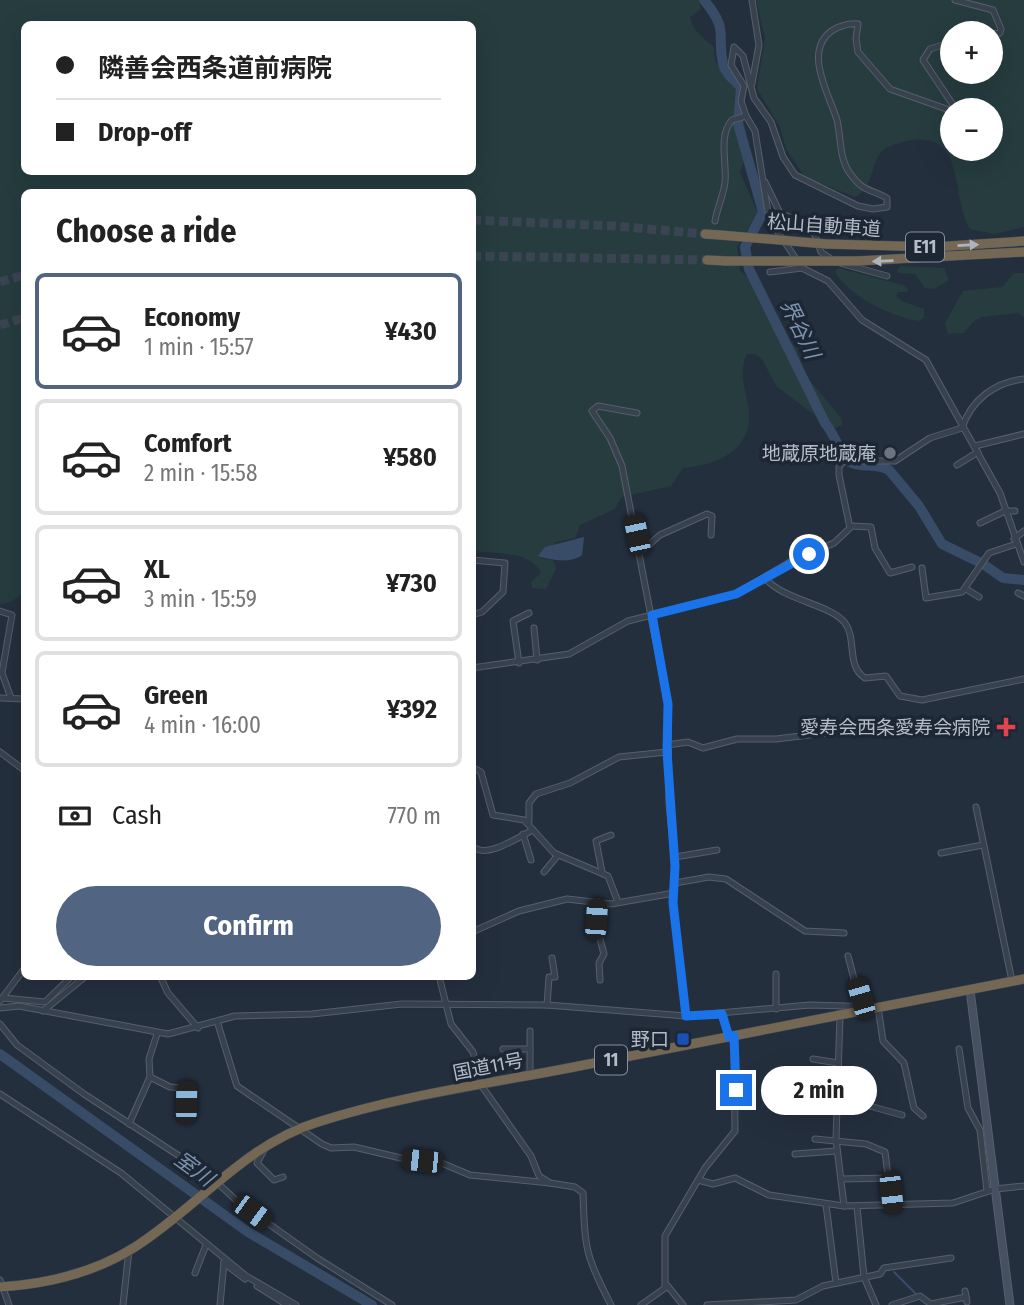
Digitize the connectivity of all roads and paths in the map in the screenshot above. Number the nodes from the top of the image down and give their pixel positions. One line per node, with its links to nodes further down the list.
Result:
1 (752, 0): 5 (street)
2 (955, 0): 3 (street)
3 (998, 21)
4 (940, 46): 6 (street)
5 (752, 83): 7 (street); 8 (street)
6 (948, 98)
7 (940, 106)
8 (745, 116): 9 (street); 10 (street)
9 (764, 179): 15 (street); 17 (street)
10 (715, 221)
11 (705, 234): 12 (highway, 松山自動車道 / E11, one-way to 12, bridge)
12 (1024, 241)
13 (1024, 252): 14 (highway, 松山自動車道 / E11, one-way to 14, bridge)
14 (707, 260)
15 (802, 268): 16 (street); 20 (street)
16 (770, 272)
17 (887, 276)
18 (1024, 379): 20 (street)
19 (637, 413): 33 (street)
20 (962, 428): 22 (street); 29 (street)
21 (1023, 435): 22 (street)
22 (977, 449): 23 (street); 24 (street)
23 (957, 465)
24 (1004, 511): 25 (street); 28 (street); 32 (street)
25 (1015, 511)
26 (687, 512): 27 (street)
27 (691, 522): 31 (street); 33 (street)
28 (980, 523)
29 (851, 526): 36 (street); 38 (street)
30 (1024, 531): 32 (street)
31 (711, 535)
32 (1015, 541): 35 (street); 39 (street)
33 (640, 552): 44 (street)
34 (476, 559): 43 (street)
35 (1024, 562)
36 (912, 566)
37 (922, 568): 39 (street)
38 (765, 578): 44 (street); 49 (street)
39 (966, 590): 40 (street)
40 (979, 597)
41 (0, 611): 51 (street)
42 (529, 612): 47 (street)
43 (476, 614)
44 (652, 615): 46 (street); 54 (street)
45 (534, 628): 46 (street)
46 (537, 660): 47 (street)
47 (519, 663): 48 (street)
48 (476, 668)
49 (1024, 679)
50 (0, 698): 51 (street)
51 (11, 698): 52 (street)
52 (21, 699)
53 (850, 730): 54 (street)
54 (667, 749): 59 (street); 68 (street)
55 (0, 752): 56 (street)
56 (21, 768)
57 (476, 769): 59 (street)
58 (976, 807): 63 (street)
59 (529, 822): 60 (street)
60 (533, 830): 61 (street); 67 (street)
61 (523, 834): 64 (street); 69 (street)
62 (611, 835): 71 (street)
63 (982, 845): 66 (street); 88 (street)
64 (476, 849)
65 (717, 850): 68 (street)
66 (941, 853)
67 (558, 855): 70 (street); 71 (street)
68 (675, 857): 72 (street)
69 (531, 860)
70 (544, 872)
71 (603, 873): 75 (street)
72 (675, 883): 73 (street); 77 (street)
73 (674, 893): 75 (street); 100 (street)
74 (597, 902): 75 (street); 76 (street); 87 (street)
75 (618, 902)
76 (476, 930)
77 (844, 933)
78 (848, 956): 92 (street)
79 (552, 958): 93 (street)
80 (21, 973): 90 (street)
81 (776, 974): 96 (street)
82 (1024, 979): 88 (highway, 国道11号 / 11)
83 (68, 980): 90 (street)
84 (81, 980): 97 (street)
85 (162, 980): 103 (street)
86 (440, 980): 91 (street)
87 (600, 980)
88 (1012, 981): 89 (highway, 国道11号 / 11)
89 (970, 990): 94 (highway, 国道11号 / 11); 136 (street)
90 (2, 1000)
91 (447, 1003): 93 (street); 101 (street); 116 (street)
92 (861, 1004): 94 (street); 96 (street)
93 (547, 1005): 100 (street)
94 (878, 1007): 99 (highway, 国道11号 / 11); 121 (street)
95 (0, 1008): 97 (street)
96 (776, 1009): 98 (street)
97 (43, 1011): 105 (street)
98 (722, 1014): 100 (street); 106 (street)
99 (840, 1015): 106 (highway, 国道11号 / 11); 111 (street)
100 (686, 1016)
101 (217, 1021): 103 (street); 123 (street)
102 (0, 1024): 122 (street)
103 (198, 1027): 105 (street)
104 (530, 1031): 108 (street)
105 (157, 1034): 113 (street)
106 (732, 1036): 112 (highway, 国道11号 / 11); 132 (street)
107 (503, 1049): 108 (street)
108 (530, 1049): 112 (street)
109 (959, 1049): 136 (street)
110 (813, 1059): 111 (street)
111 (838, 1063): 115 (street)
112 (530, 1076): 116 (highway, 国道11号 / 11)
113 (150, 1077): 119 (street); 122 (street)
114 (822, 1080): 115 (street)
115 (838, 1081): 118 (street)
116 (481, 1085): 123 (highway, 国道11号 / 11); 134 (street)
117 (0, 1094): 141 (street)
118 (837, 1097): 120 (street); 125 (street)
119 (186, 1102)
120 (902, 1115)
121 (923, 1116)
122 (129, 1124): 133 (street)
123 (302, 1128): 126 (highway, 国道11号 / 11); 134 (street)
124 (816, 1139): 125 (street)
125 (836, 1139): 127 (street); 130 (street)
126 (264, 1147): 129 (street); 133 (highway, 国道11号 / 11)
127 (837, 1151): 128 (street); 131 (street)
128 (795, 1154)
129 (283, 1177)
130 (889, 1178): 131 (street); 140 (street)
131 (841, 1179): 138 (street)
132 (698, 1180): 137 (street); 149 (street)
133 (216, 1183): 141 (highway, 国道11号 / 11); 158 (street)
134 (550, 1183): 159 (street)
135 (1024, 1186): 136 (street)
136 (991, 1190): 140 (street); 165 (street)
137 (826, 1205): 138 (street); 148 (street)
138 (844, 1206): 139 (street)
139 (857, 1207): 140 (street); 147 (street)
140 (892, 1207)
141 (174, 1218): 142 (street); 143 (highway, 国道11号 / 11)
142 (206, 1245): 145 (street); 146 (street)
143 (129, 1250): 150 (highway, 国道11号 / 11); 154 (street)
144 (951, 1258): 147 (street)
145 (224, 1261): 155 (street); 156 (street); 157 (street)
146 (195, 1273)
147 (864, 1277): 148 (street); 163 (street)
148 (836, 1283): 162 (street)
149 (666, 1284): 160 (street); 161 (street)
150 (1, 1285): 153 (street)
151 (966, 1297): 152 (street)
152 (932, 1304): 164 (street)
153 (9, 1305)
154 (123, 1305)
155 (220, 1305)
156 (286, 1305)
157 (296, 1305)
158 (392, 1305)
159 (611, 1305)
160 (641, 1305)
161 (682, 1305)
162 (707, 1305)
163 (876, 1305)
164 (892, 1305)
165 (1010, 1305)

